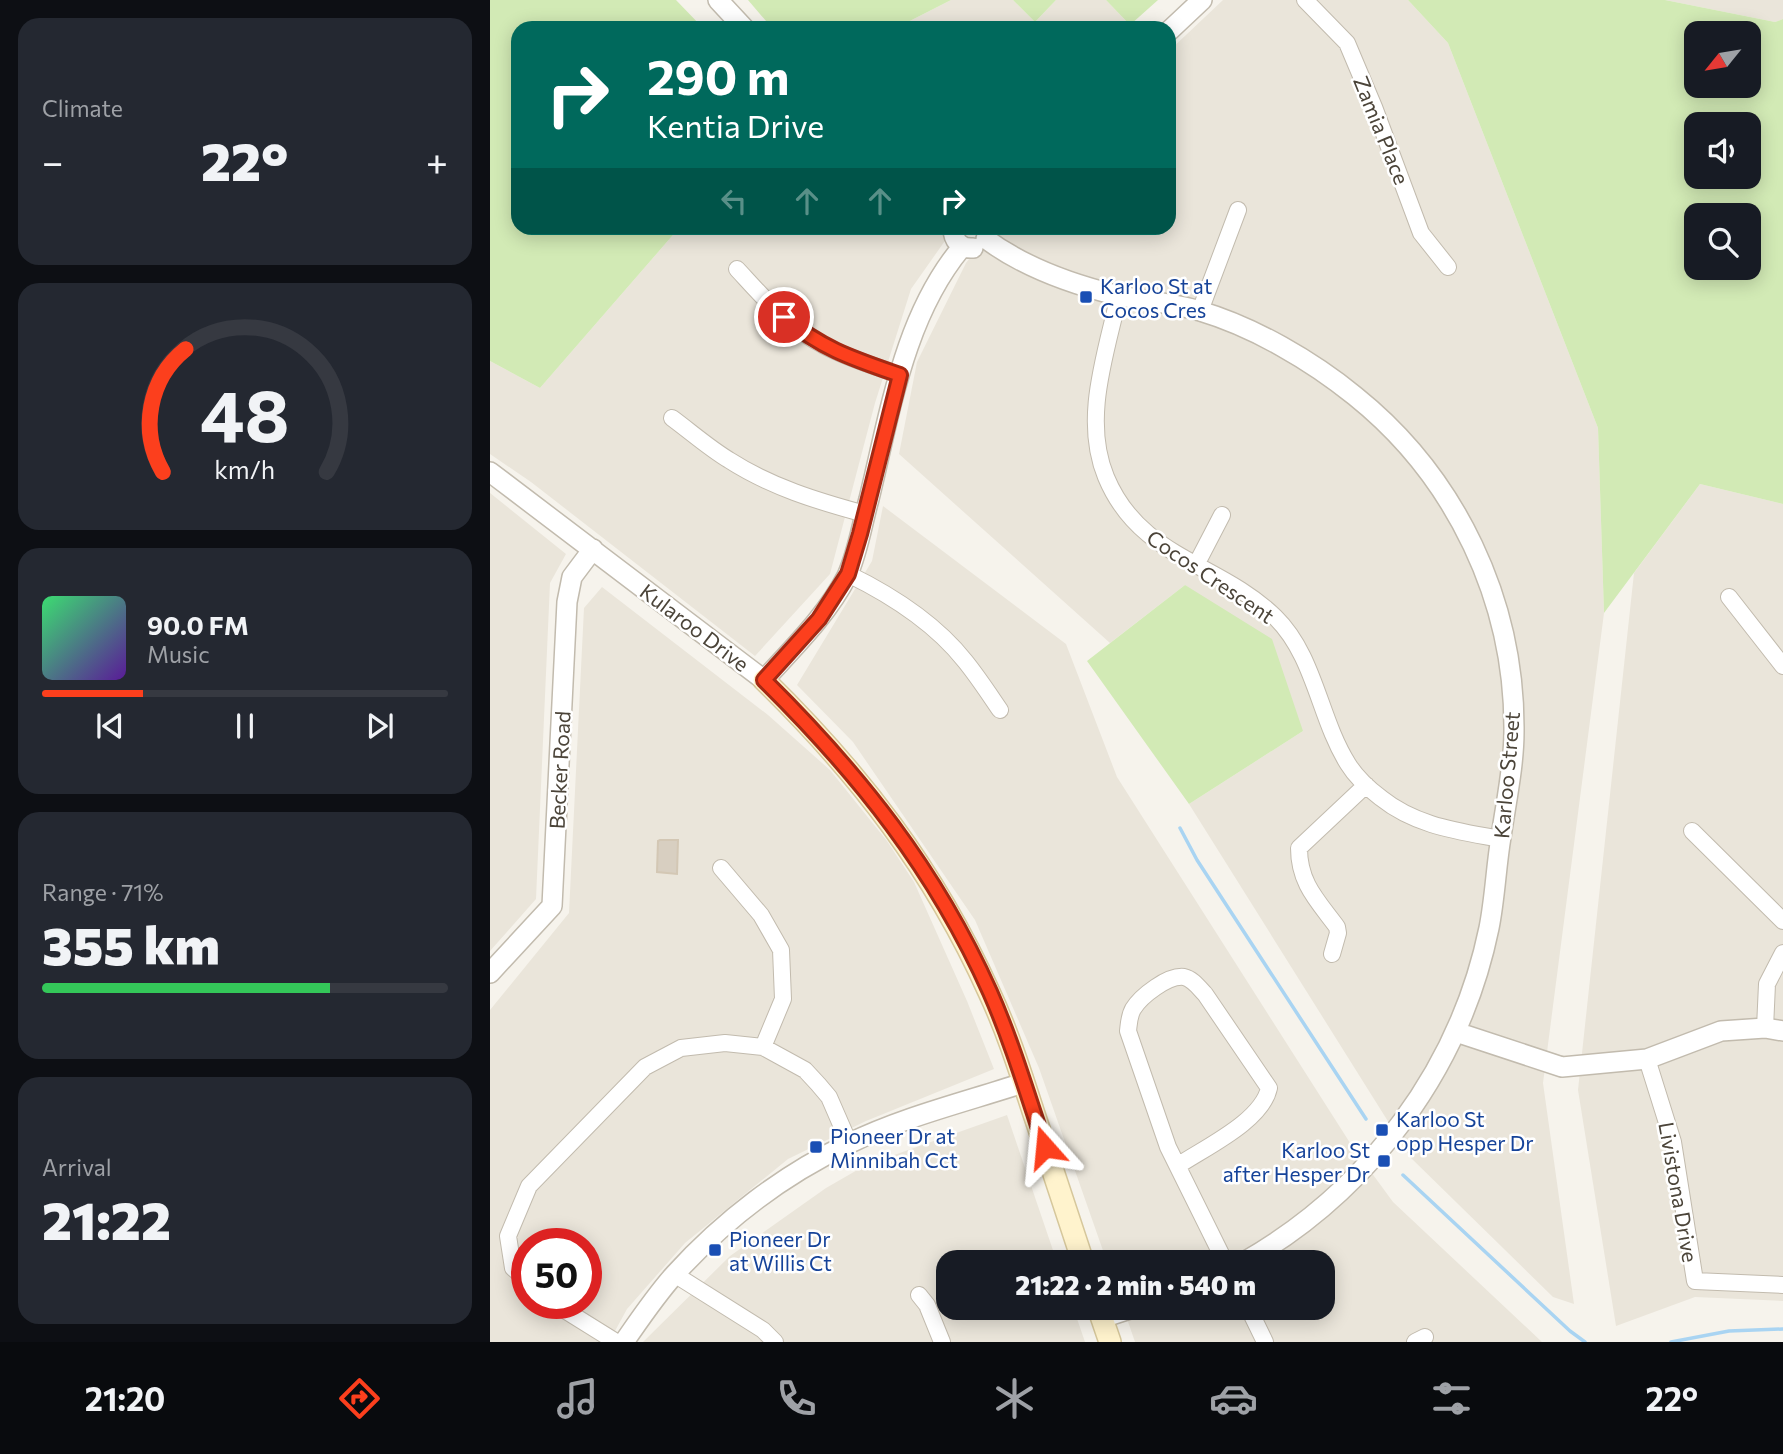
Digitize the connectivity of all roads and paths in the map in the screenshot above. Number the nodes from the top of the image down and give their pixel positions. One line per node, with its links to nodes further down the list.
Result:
1 (718, 0): 4 (street)
2 (1202, 0): 5 (street)
3 (1305, 0): 11 (street, Zamia Place)
4 (738, 21)
5 (1176, 24)
6 (1238, 210): 14 (street)
7 (953, 235): 10 (street)
8 (986, 235): 10 (street)
9 (989, 235): 13 (street, Karloo Street)
10 (962, 247): 15 (street)
11 (1448, 267)
12 (737, 269): 15 (street)
13 (1119, 295): 14 (street, Karloo Street); 21 (street, Cocos Crescent)
14 (1200, 311): 29 (street, Karloo Street)
15 (900, 375): 18 (street)
16 (672, 418): 18 (street)
17 (490, 472): 20 (street, Kularoo Drive)
18 (865, 514): 22 (street)
19 (1222, 516): 21 (street)
20 (593, 550): 25 (street, Kularoo Drive); 34 (street, Becker Road)
21 (1196, 565): 27 (street, Cocos Crescent)
22 (848, 574): 25 (street); 26 (street)
23 (1729, 597): 24 (street)
24 (1783, 666)
25 (764, 680): 39 (main road, Kularoo Drive)
26 (1000, 710)
27 (1366, 785): 29 (street, Cocos Crescent); 33 (street)
28 (1692, 831): 31 (street)
29 (1500, 839): 36 (street, Karloo Street)
30 (721, 868): 37 (street)
31 (1783, 921)
32 (1783, 953): 35 (street)
33 (1332, 954)
34 (490, 973)
35 (1774, 1030): 38 (street)
36 (1456, 1032): 38 (street); 46 (street, Karloo Street)
37 (763, 1047): 40 (street); 42 (street)
38 (1647, 1059): 49 (street, Livistona Drive)
39 (1023, 1083): 40 (street); 44 (main road, Kularoo Drive)
40 (849, 1143): 48 (street)
41 (1179, 1165): 41 (street); 45 (street)
42 (511, 1228)
43 (511, 1229): 47 (street)
44 (1079, 1250)
45 (1219, 1250)
46 (1264, 1250)
47 (511, 1255)
48 (674, 1274): 55 (street); 56 (street)
49 (1783, 1285)
50 (919, 1294): 57 (street)
51 (579, 1319): 54 (street)
52 (1102, 1320): 58 (main road)
53 (1254, 1320): 59 (street)
54 (616, 1342)
55 (624, 1342)
56 (775, 1342)
57 (942, 1342)
58 (1110, 1342)
59 (1265, 1342)

